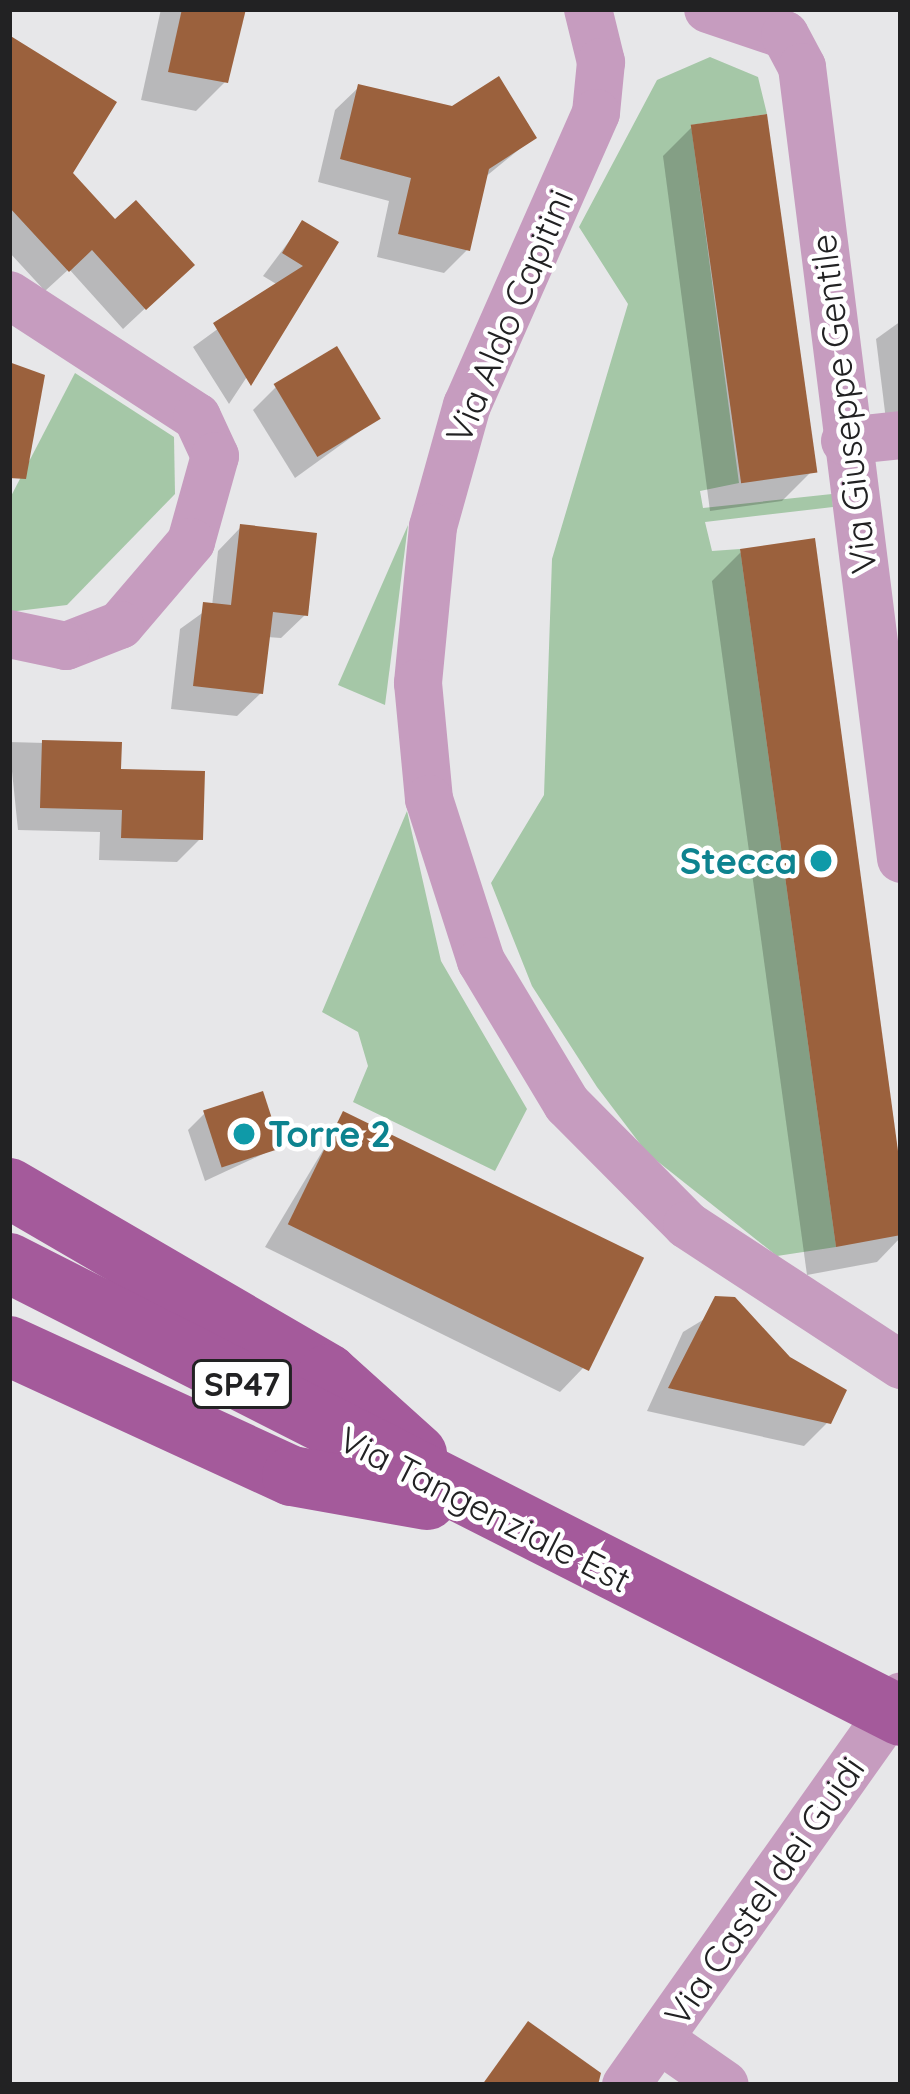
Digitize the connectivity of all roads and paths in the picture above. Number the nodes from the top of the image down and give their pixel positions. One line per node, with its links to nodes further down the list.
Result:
1 (588, 9): 11 (street, Via Aldo Capitini)
2 (708, 9): 5 (street, Via Giuseppe Gentile)
3 (9, 296): 6 (street)
4 (901, 435): 5 (street)
5 (845, 441): 7 (street, Via Giuseppe Gentile)
6 (9, 634)
7 (901, 859)
8 (9, 1188): 12 (main road)
9 (9, 1263): 12 (main road, Via Tangenziale Est / SP47)
10 (9, 1346): 12 (main road)
11 (901, 1365)
12 (474, 1508): 13 (main road, Via Tangenziale Est / SP47)
13 (898, 1708): 14 (street, Via Castel dei Guidi)
14 (659, 2039): 15 (street, Via Castel dei Guidi); 16 (street)
15 (626, 2085)
16 (725, 2085)

